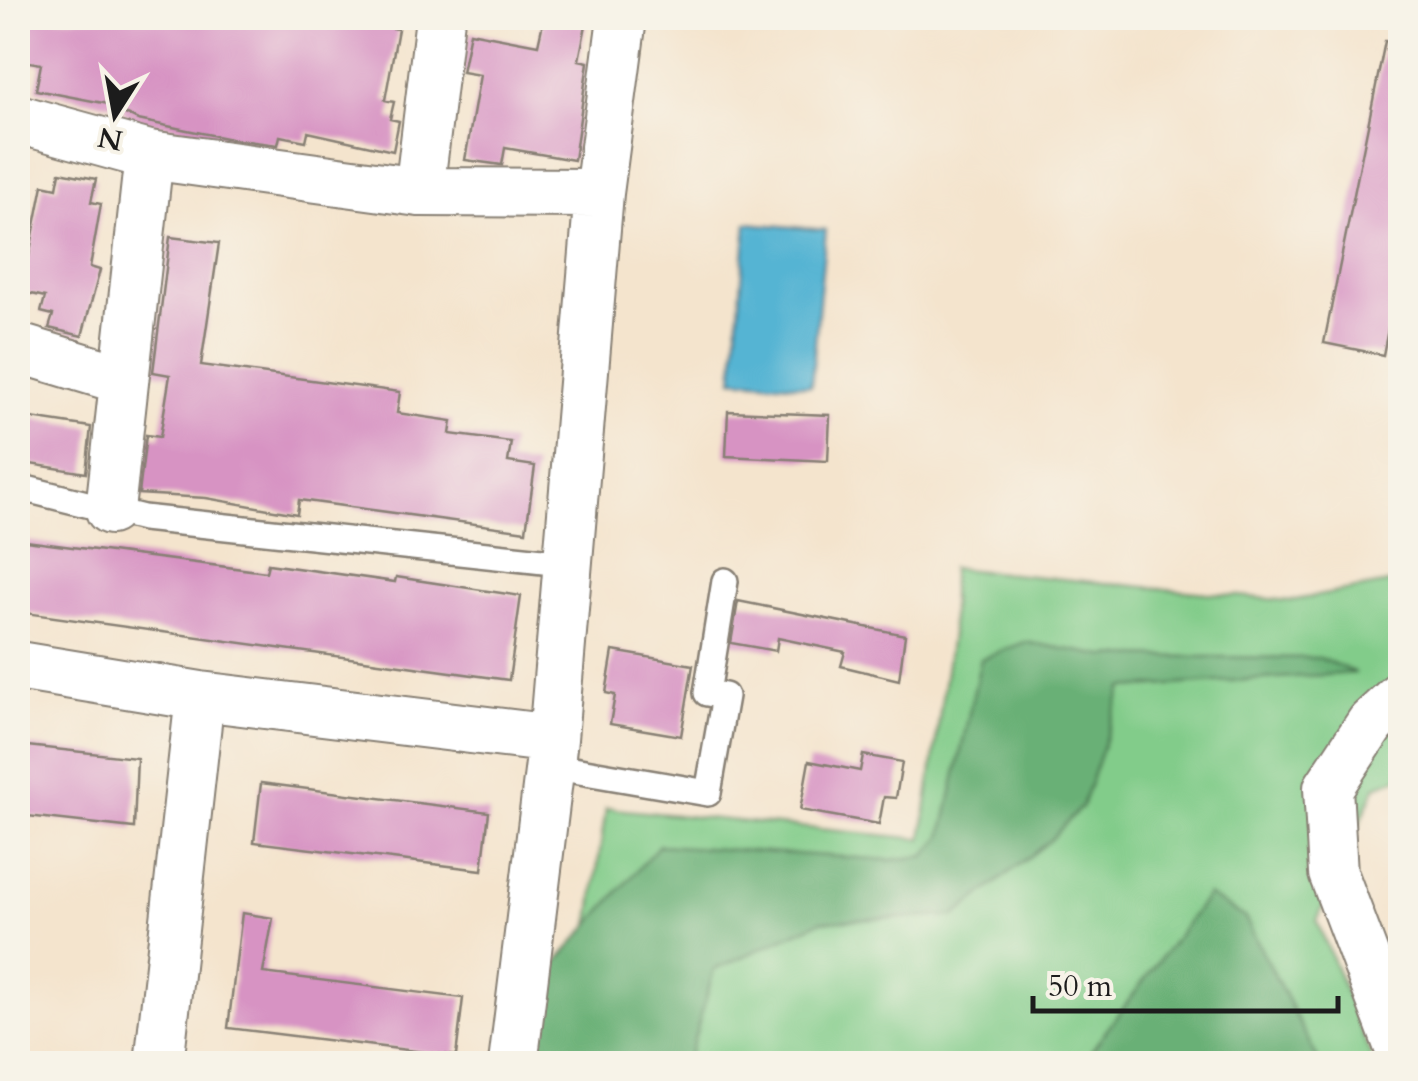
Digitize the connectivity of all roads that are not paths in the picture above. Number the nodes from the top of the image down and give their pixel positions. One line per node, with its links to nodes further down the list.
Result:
1 (440, 18): 5 (street)
2 (622, 18): 6 (street)
3 (18, 119): 4 (street)
4 (150, 155): 5 (street); 8 (street)
5 (419, 192): 6 (street)
6 (600, 193): 11 (street)
7 (18, 348): 8 (street)
8 (124, 380): 10 (street)
9 (18, 486): 10 (lane)
10 (110, 510): 11 (lane)
11 (571, 564): 16 (street)
12 (726, 581): 16 (lane)
13 (18, 666): 14 (street)
14 (200, 696): 16 (street); 18 (street)
15 (1400, 696): 17 (street)
16 (551, 753): 19 (street)
17 (1400, 1050)
18 (159, 1064)
19 (513, 1064)

